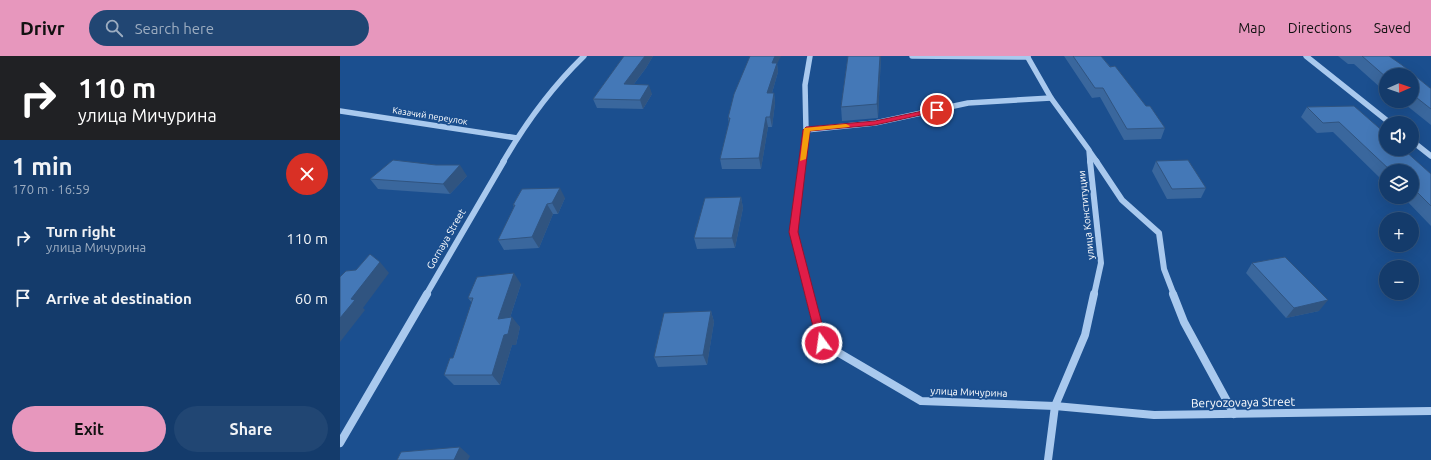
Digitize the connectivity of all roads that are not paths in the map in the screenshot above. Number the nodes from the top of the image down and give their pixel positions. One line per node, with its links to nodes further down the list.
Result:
1 (584, 56): 10 (street, Gornaya Street)
2 (810, 56): 9 (street, улица Мичурина)
3 (912, 56): 5 (street)
4 (1306, 56): 8 (street)
5 (1028, 57): 6 (street)
6 (1051, 98): 9 (street); 12 (street)
7 (340, 111): 10 (street, Казачий переулок)
8 (1381, 116)
9 (806, 130): 14 (street, улица Мичурина)
10 (517, 138): 17 (street, Gornaya Street)
11 (1419, 147): 13 (street)
12 (1089, 150): 14 (street, улица Конституции); 16 (street)
13 (1431, 156)
14 (1055, 406): 16 (street, Beryozovaya Street); 18 (street)
15 (1431, 411): 16 (street, Beryozovaya Street)
16 (1234, 414)
17 (340, 443)
18 (1048, 460)

